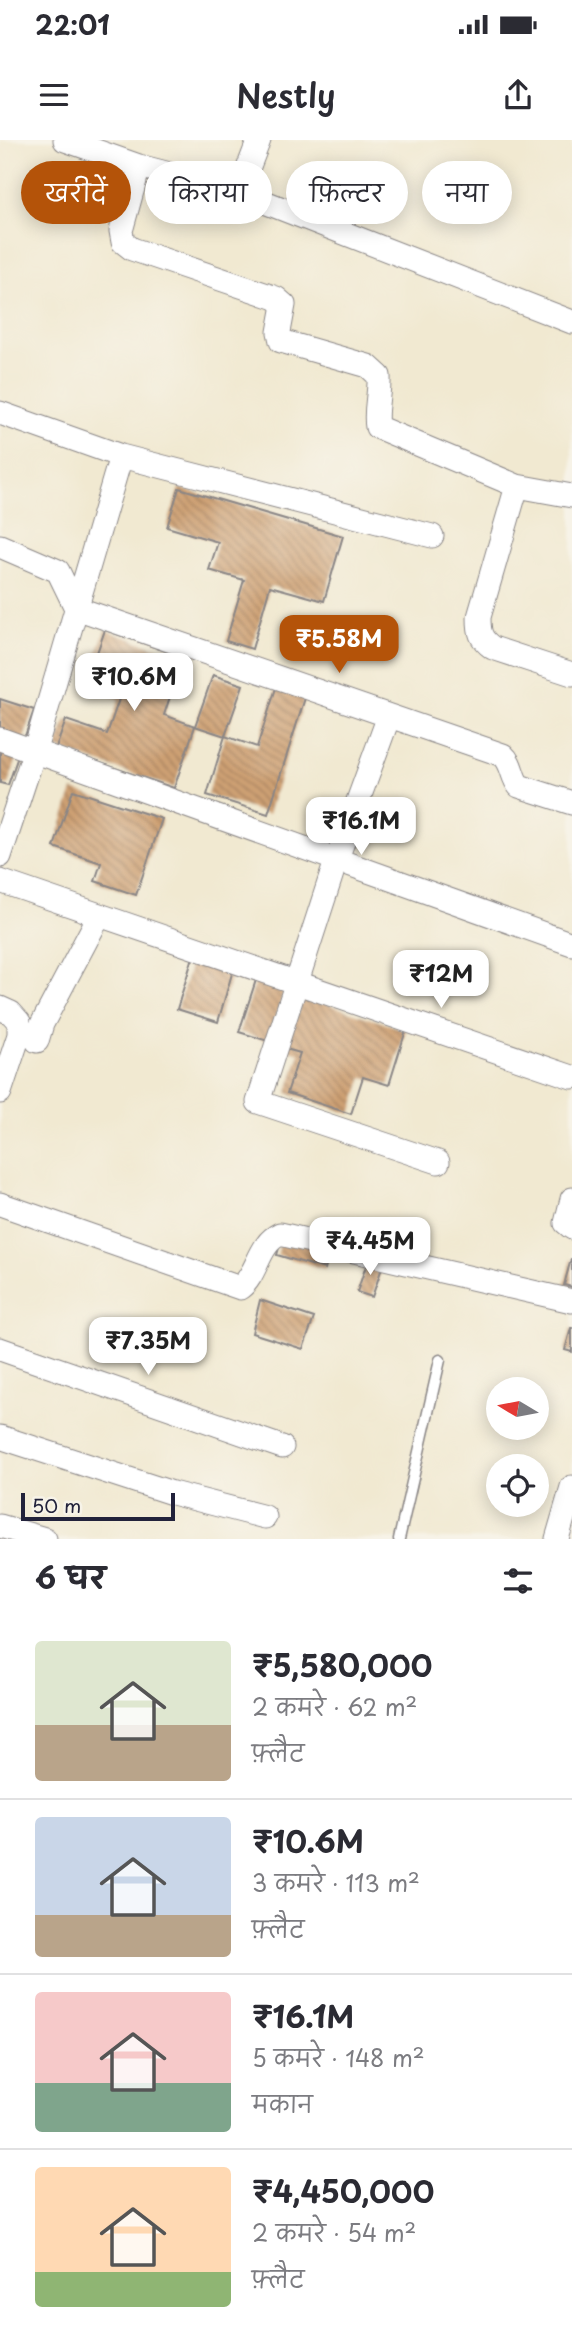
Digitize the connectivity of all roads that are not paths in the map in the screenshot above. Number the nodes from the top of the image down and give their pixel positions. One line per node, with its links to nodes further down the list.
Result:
1 (65, 140): 4 (street)
2 (260, 140): 3 (street)
3 (252, 161)
4 (139, 166): 5 (street); 10 (street)
5 (145, 168)
6 (272, 205): 7 (street)
7 (572, 322)
8 (0, 413): 9 (street)
9 (121, 457): 12 (street); 14 (street)
10 (517, 486): 11 (street); 15 (street)
11 (572, 496)
12 (432, 536)
13 (0, 546): 14 (street)
14 (76, 608): 16 (street); 18 (street)
15 (572, 674)
16 (389, 716): 19 (street); 21 (street)
17 (0, 739): 18 (street)
18 (34, 753): 20 (street); 21 (street)
19 (572, 803)
20 (0, 856)
21 (336, 861): 24 (street); 25 (street)
22 (0, 881): 23 (street)
23 (99, 916): 25 (street); 27 (street)
24 (572, 944)
25 (296, 985): 28 (street); 30 (street)
26 (0, 1008): 29 (street)
27 (37, 1041)
28 (572, 1077)
29 (0, 1092)
30 (438, 1162)
31 (572, 1199): 33 (street)
32 (0, 1204): 34 (street)
33 (572, 1228)
34 (572, 1301)
35 (0, 1349): 38 (street)
36 (440, 1360): 43 (lane)
37 (0, 1437): 40 (street)
38 (282, 1447)
39 (572, 1487): 44 (street)
40 (265, 1517)
41 (0, 1526): 42 (street)
42 (45, 1539)
43 (399, 1539)
44 (557, 1539)

